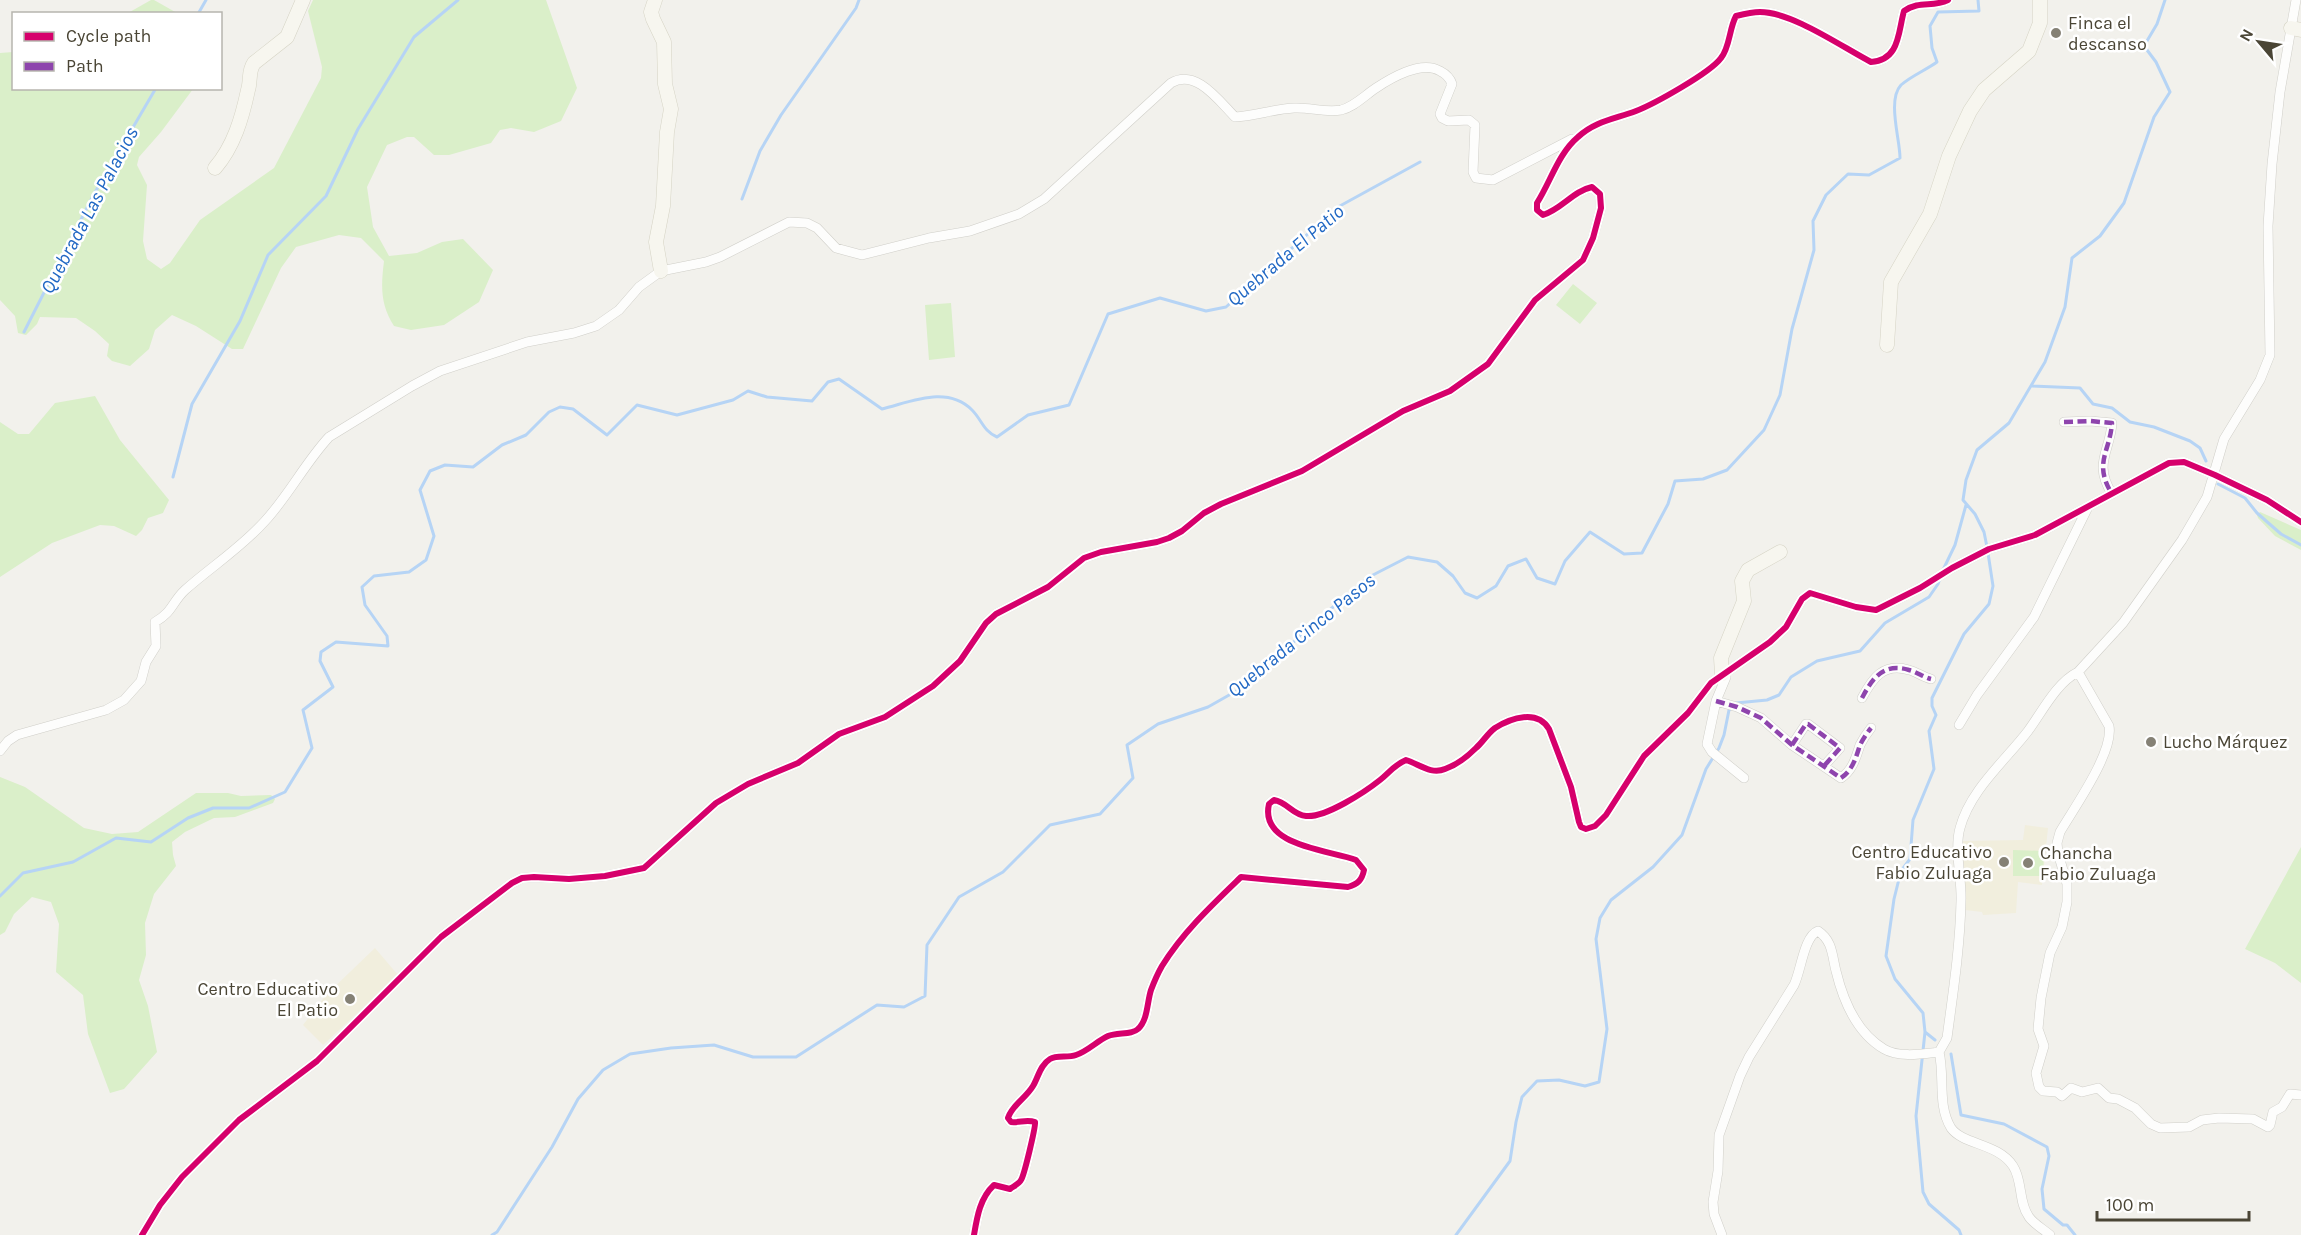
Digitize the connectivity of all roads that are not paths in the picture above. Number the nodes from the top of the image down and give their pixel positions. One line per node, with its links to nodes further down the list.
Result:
1 (303, 0): 8 (street)
2 (655, 0): 9 (street)
3 (1948, 0): 7 (street)
4 (2040, 0): 10 (street)
5 (2296, 0): 6 (street)
6 (2296, 29): 12 (street)
7 (1578, 136): 9 (street); 30 (street)
8 (215, 168)
9 (661, 271): 25 (street)
10 (1887, 345)
11 (2064, 422): 13 (street)
12 (2215, 475): 13 (street); 15 (street); 17 (street)
13 (2112, 494): 14 (street)
14 (2088, 507): 18 (street); 22 (street)
15 (2301, 522)
16 (1780, 552): 18 (street)
17 (2078, 672): 28 (street); 29 (street)
18 (1722, 674): 21 (street); 31 (street)
19 (1931, 679): 20 (street)
20 (1862, 698)
21 (1719, 702): 24 (street); 27 (street)
22 (1959, 724)
23 (1871, 728): 26 (street)
24 (1792, 745): 26 (street); 26 (street)
25 (0, 751)
26 (1824, 766)
27 (1744, 778)
28 (1939, 1052): 32 (street); 33 (street)
29 (2301, 1095)
30 (142, 1235)
31 (974, 1235)
32 (1722, 1235)
33 (2050, 1235)

